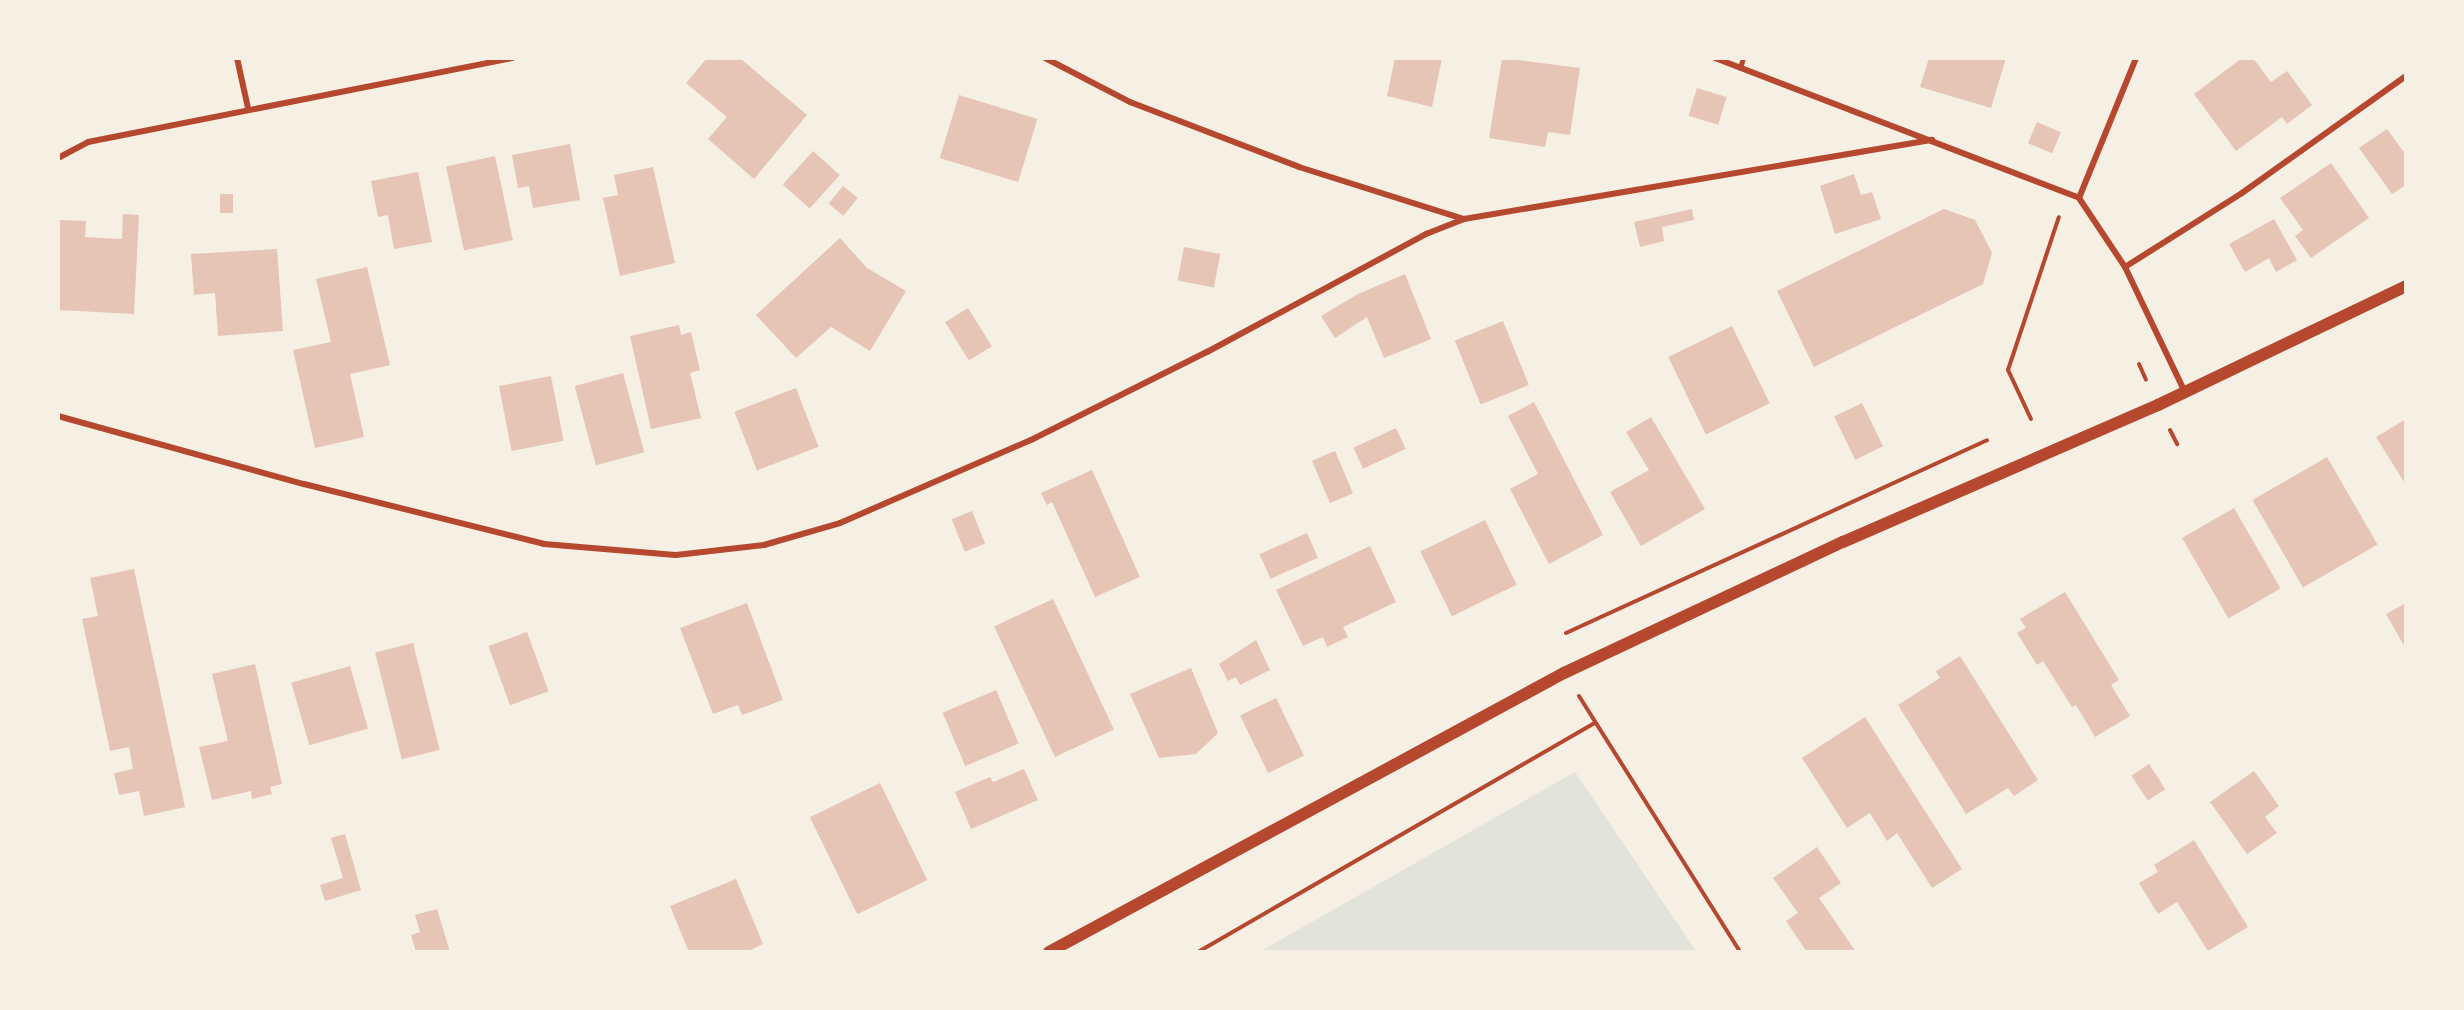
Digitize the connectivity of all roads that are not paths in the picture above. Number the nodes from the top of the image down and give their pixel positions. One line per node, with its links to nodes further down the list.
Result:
1 (237, 58): 9 (street)
2 (513, 58): 9 (street)
3 (1045, 58): 13 (street)
4 (1715, 58): 7 (street)
5 (1743, 58): 7 (lane)
6 (2136, 58): 12 (street)
7 (1740, 68): 10 (street)
8 (2406, 76): 14 (street)
9 (248, 108): 11 (street)
10 (1932, 140): 12 (street); 13 (street)
11 (58, 158)
12 (2079, 198): 14 (street)
13 (1464, 219): 17 (street)
14 (2125, 267): 16 (street)
15 (2406, 286): 16 (main road)
16 (2186, 392): 18 (main road)
17 (58, 416)
18 (1049, 951)

